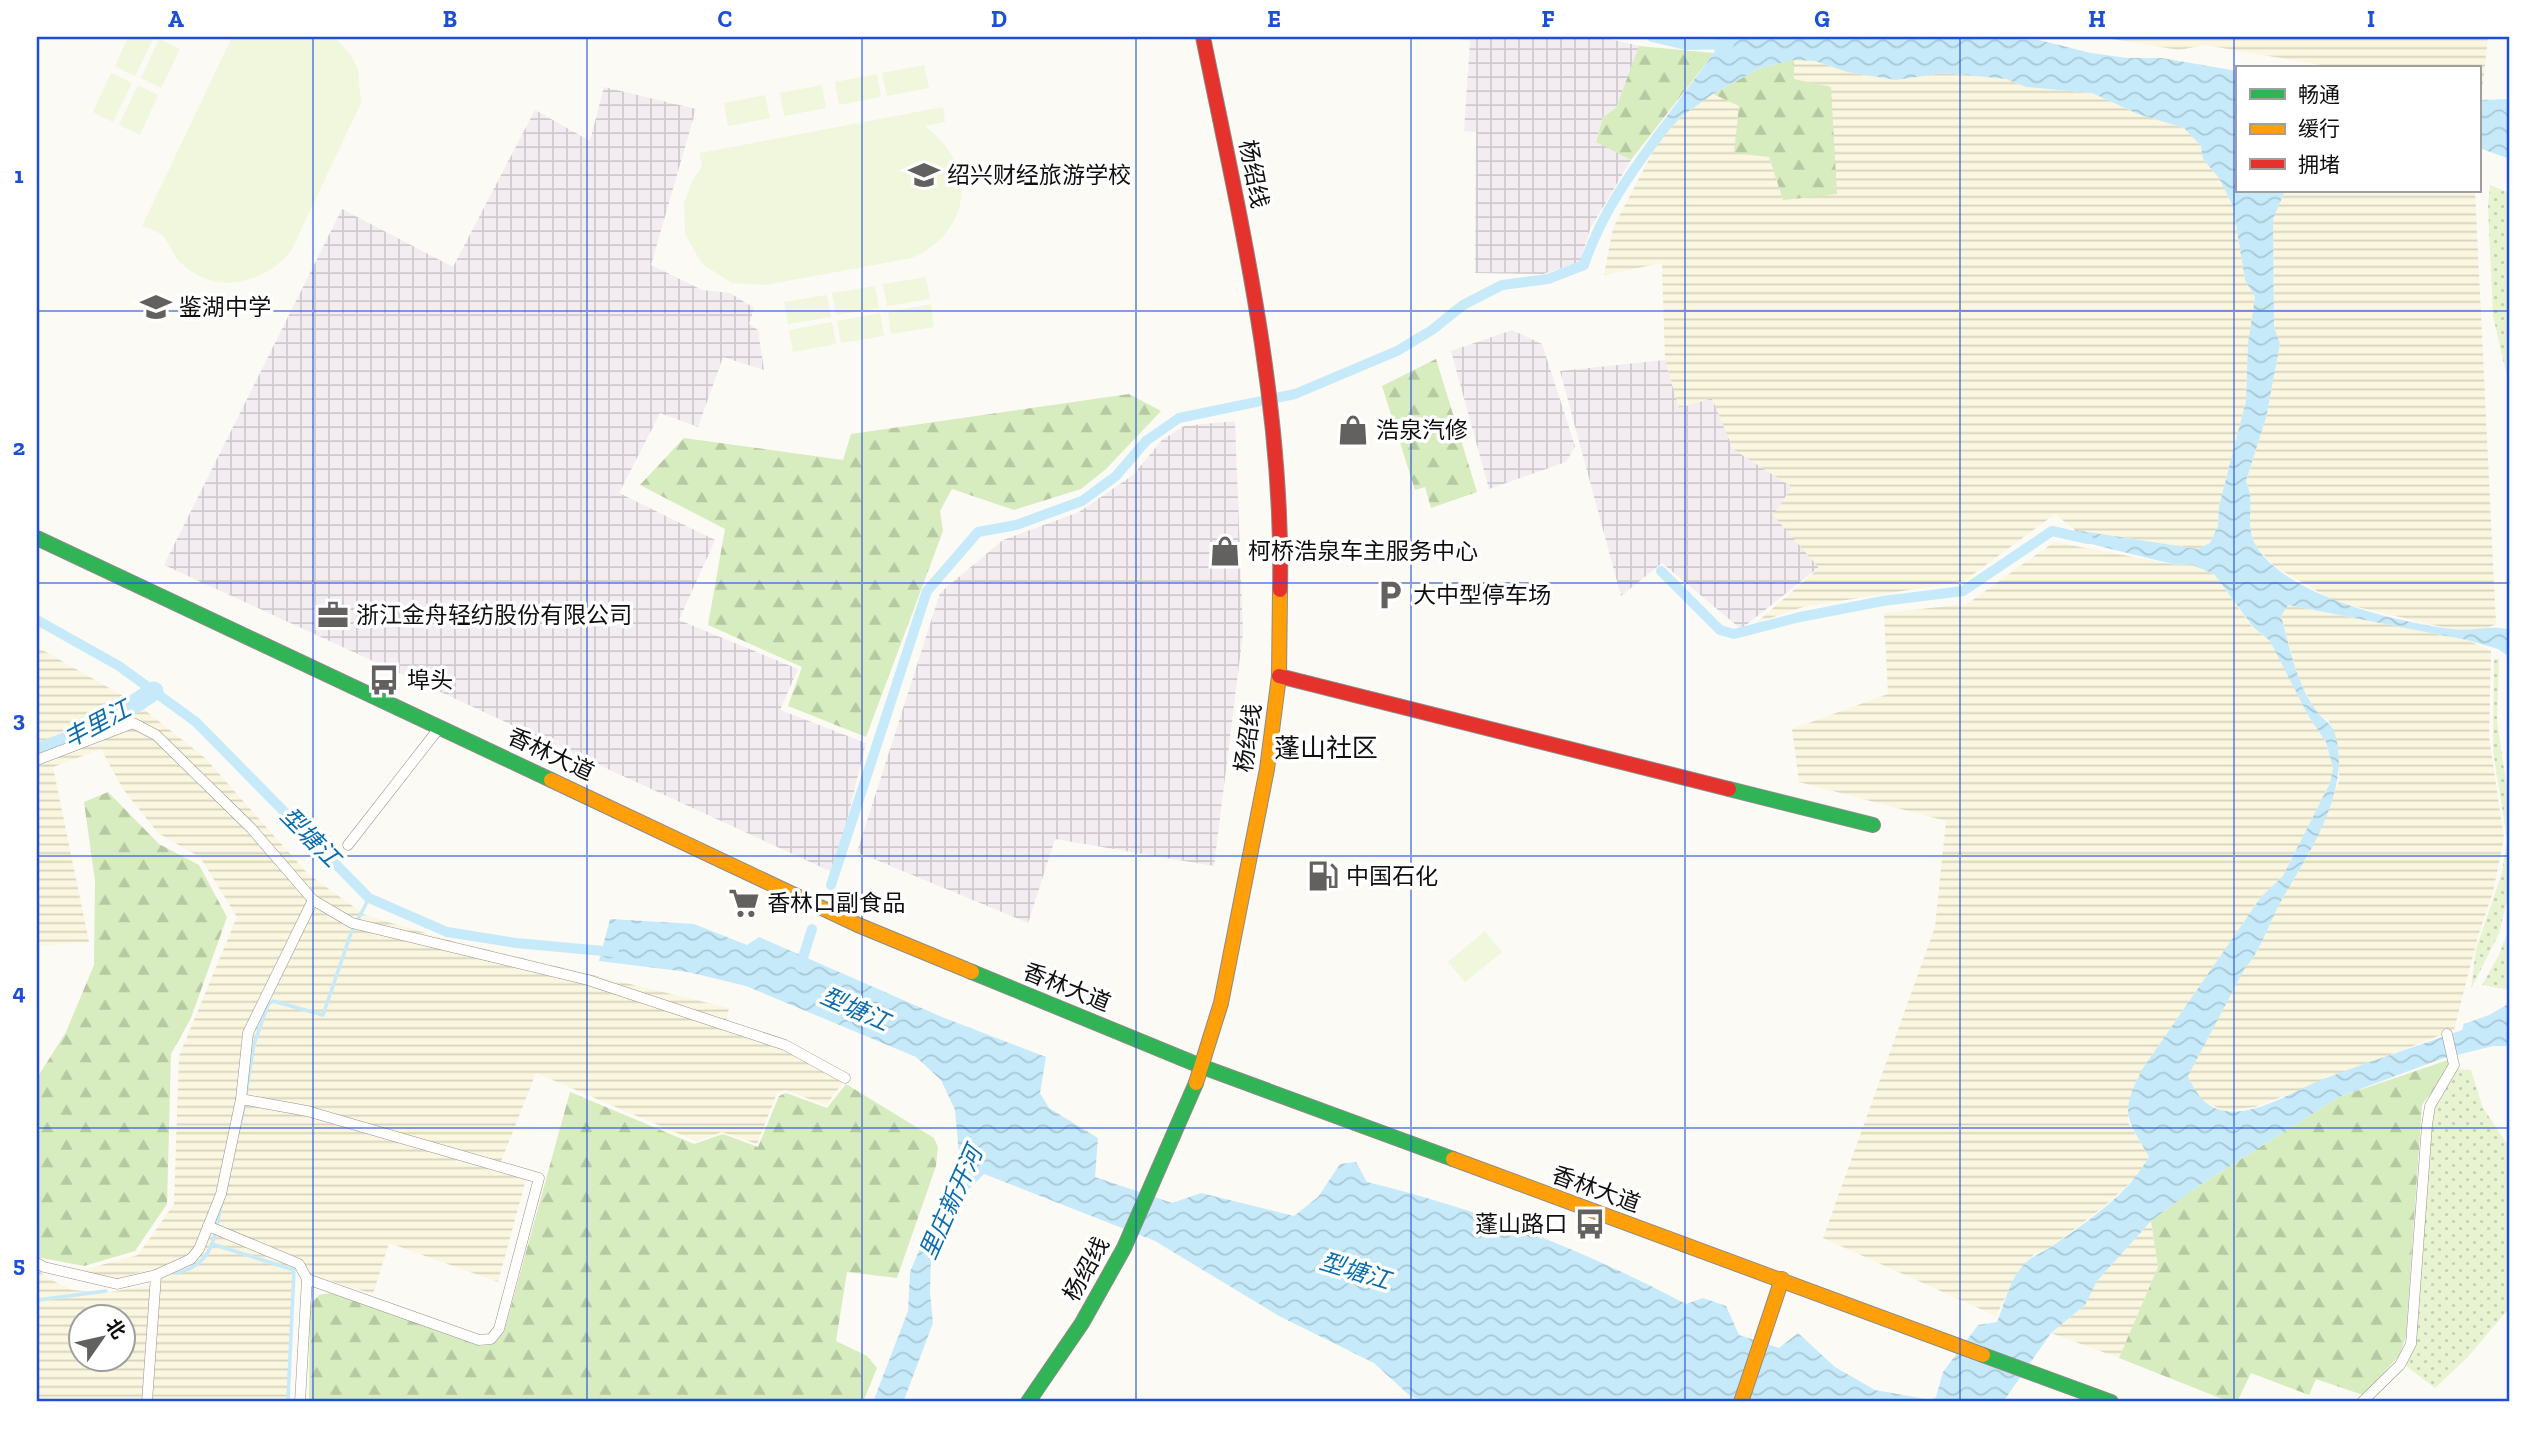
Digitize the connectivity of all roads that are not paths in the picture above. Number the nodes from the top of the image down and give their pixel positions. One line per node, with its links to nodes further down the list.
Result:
1 (1203, 37): 3 (main road, 杨绍线)
2 (37, 538): 4 (main road, 香林大道)
3 (1279, 676): 6 (main road); 10 (main road, 杨绍线)
4 (440, 727): 7 (street); 10 (main road, 香林大道)
5 (37, 761): 8 (street)
6 (1873, 825)
7 (348, 845)
8 (313, 900): 11 (street); 12 (street)
9 (2446, 1034): 23 (street)
10 (1203, 1067): 17 (main road, 香林大道); 20 (main road, 杨绍线)
11 (845, 1078)
12 (246, 1100): 13 (street); 16 (street)
13 (214, 1229): 15 (street); 16 (street)
14 (37, 1263): 15 (street)
15 (156, 1275): 18 (street)
16 (307, 1279): 19 (street)
17 (1782, 1279): 21 (main road); 22 (main road, 香林大道)
18 (147, 1402)
19 (300, 1402)
20 (1028, 1402)
21 (1741, 1402)
22 (2111, 1402)
23 (2362, 1402)

